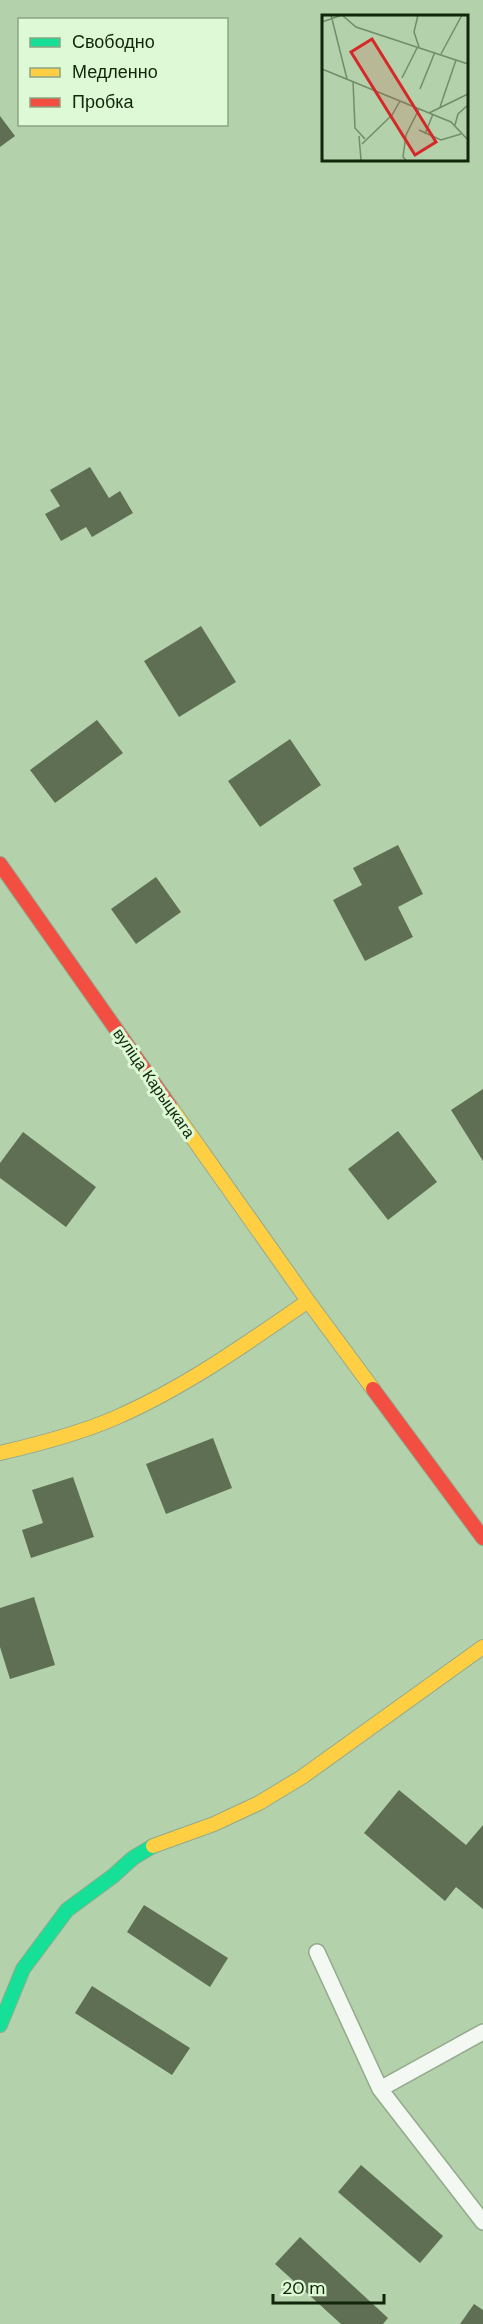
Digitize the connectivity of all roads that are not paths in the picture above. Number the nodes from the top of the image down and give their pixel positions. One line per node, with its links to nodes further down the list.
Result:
1 (0, 864): 2 (street, вуліца Карыцкага)
2 (308, 1301): 3 (street); 4 (street, вуліца Карыцкага)
3 (0, 1453)
4 (483, 1538)
5 (483, 1647): 7 (street)
6 (317, 1952): 9 (lane)
7 (0, 2025)
8 (483, 2032): 9 (lane)
9 (380, 2089): 10 (lane)
10 (483, 2222)

